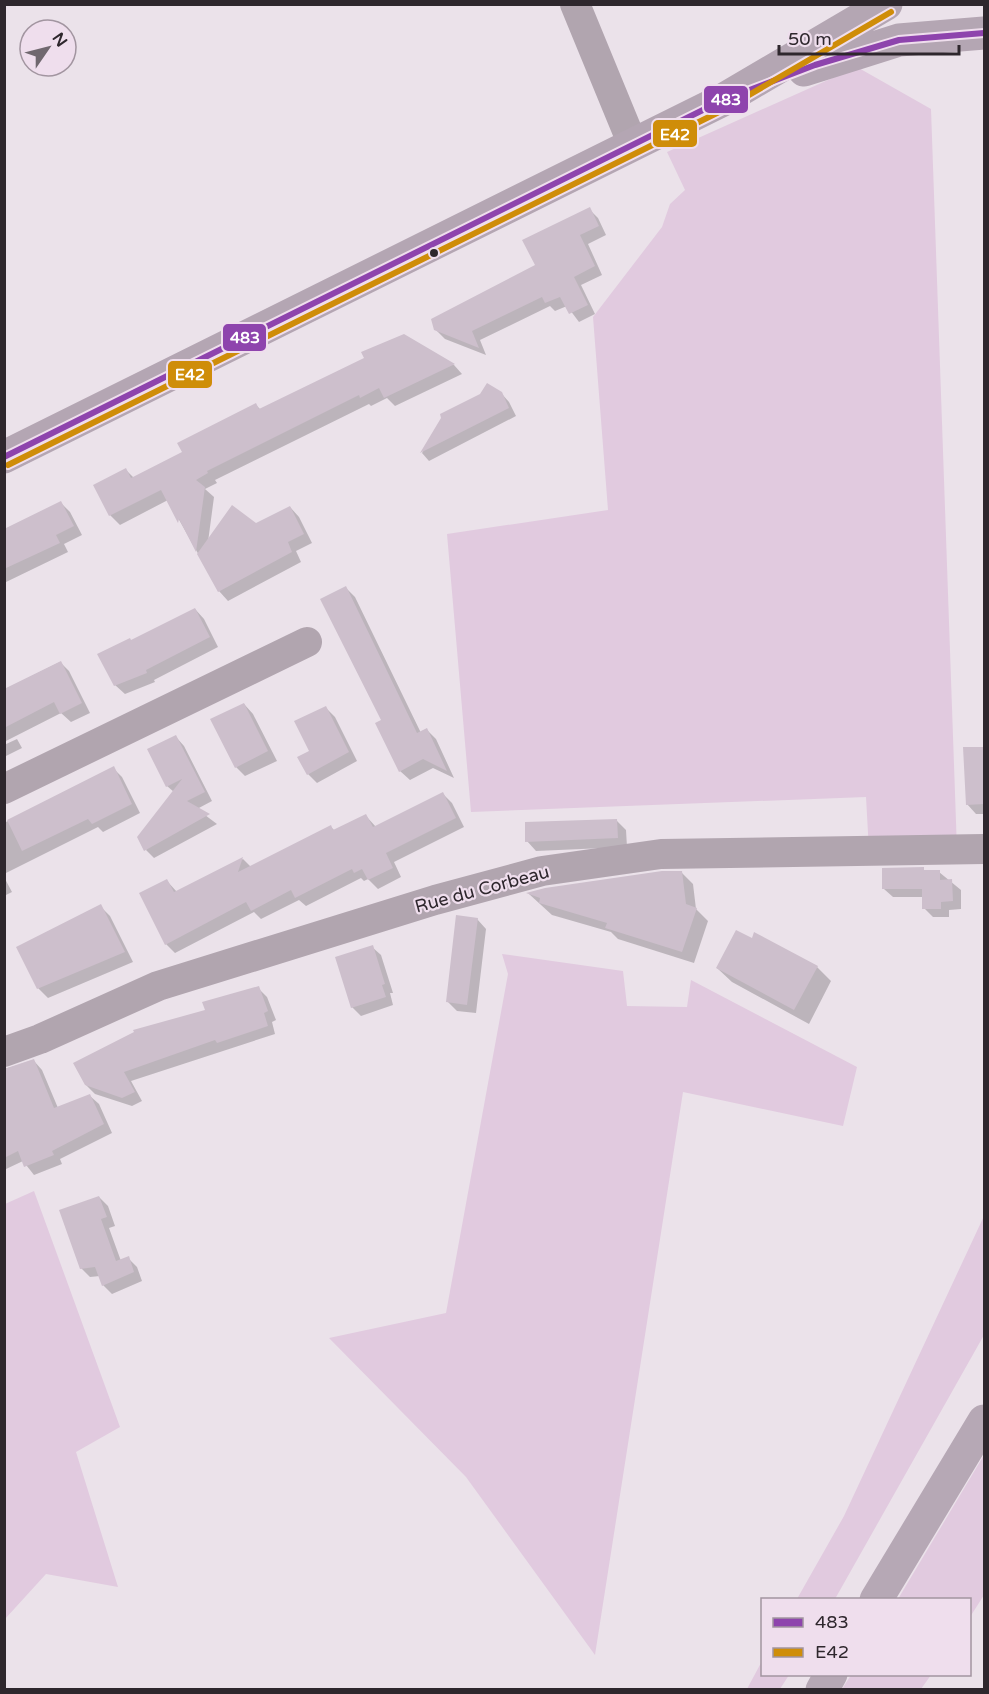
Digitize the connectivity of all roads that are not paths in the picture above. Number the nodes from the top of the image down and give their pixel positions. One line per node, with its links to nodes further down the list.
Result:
1 (575, 4): 5 (street)
2 (886, 4): 4 (main road)
3 (984, 33): 4 (main road)
4 (721, 101): 5 (main road)
5 (633, 145): 6 (main road)
6 (4, 457)
7 (307, 642): 8 (street)
8 (4, 789)
9 (984, 849): 10 (street, Rue du Corbeau)
10 (4, 1052)
11 (984, 1421): 12 (highway)
12 (877, 1598)
13 (830, 1676): 14 (highway)
14 (822, 1689)

